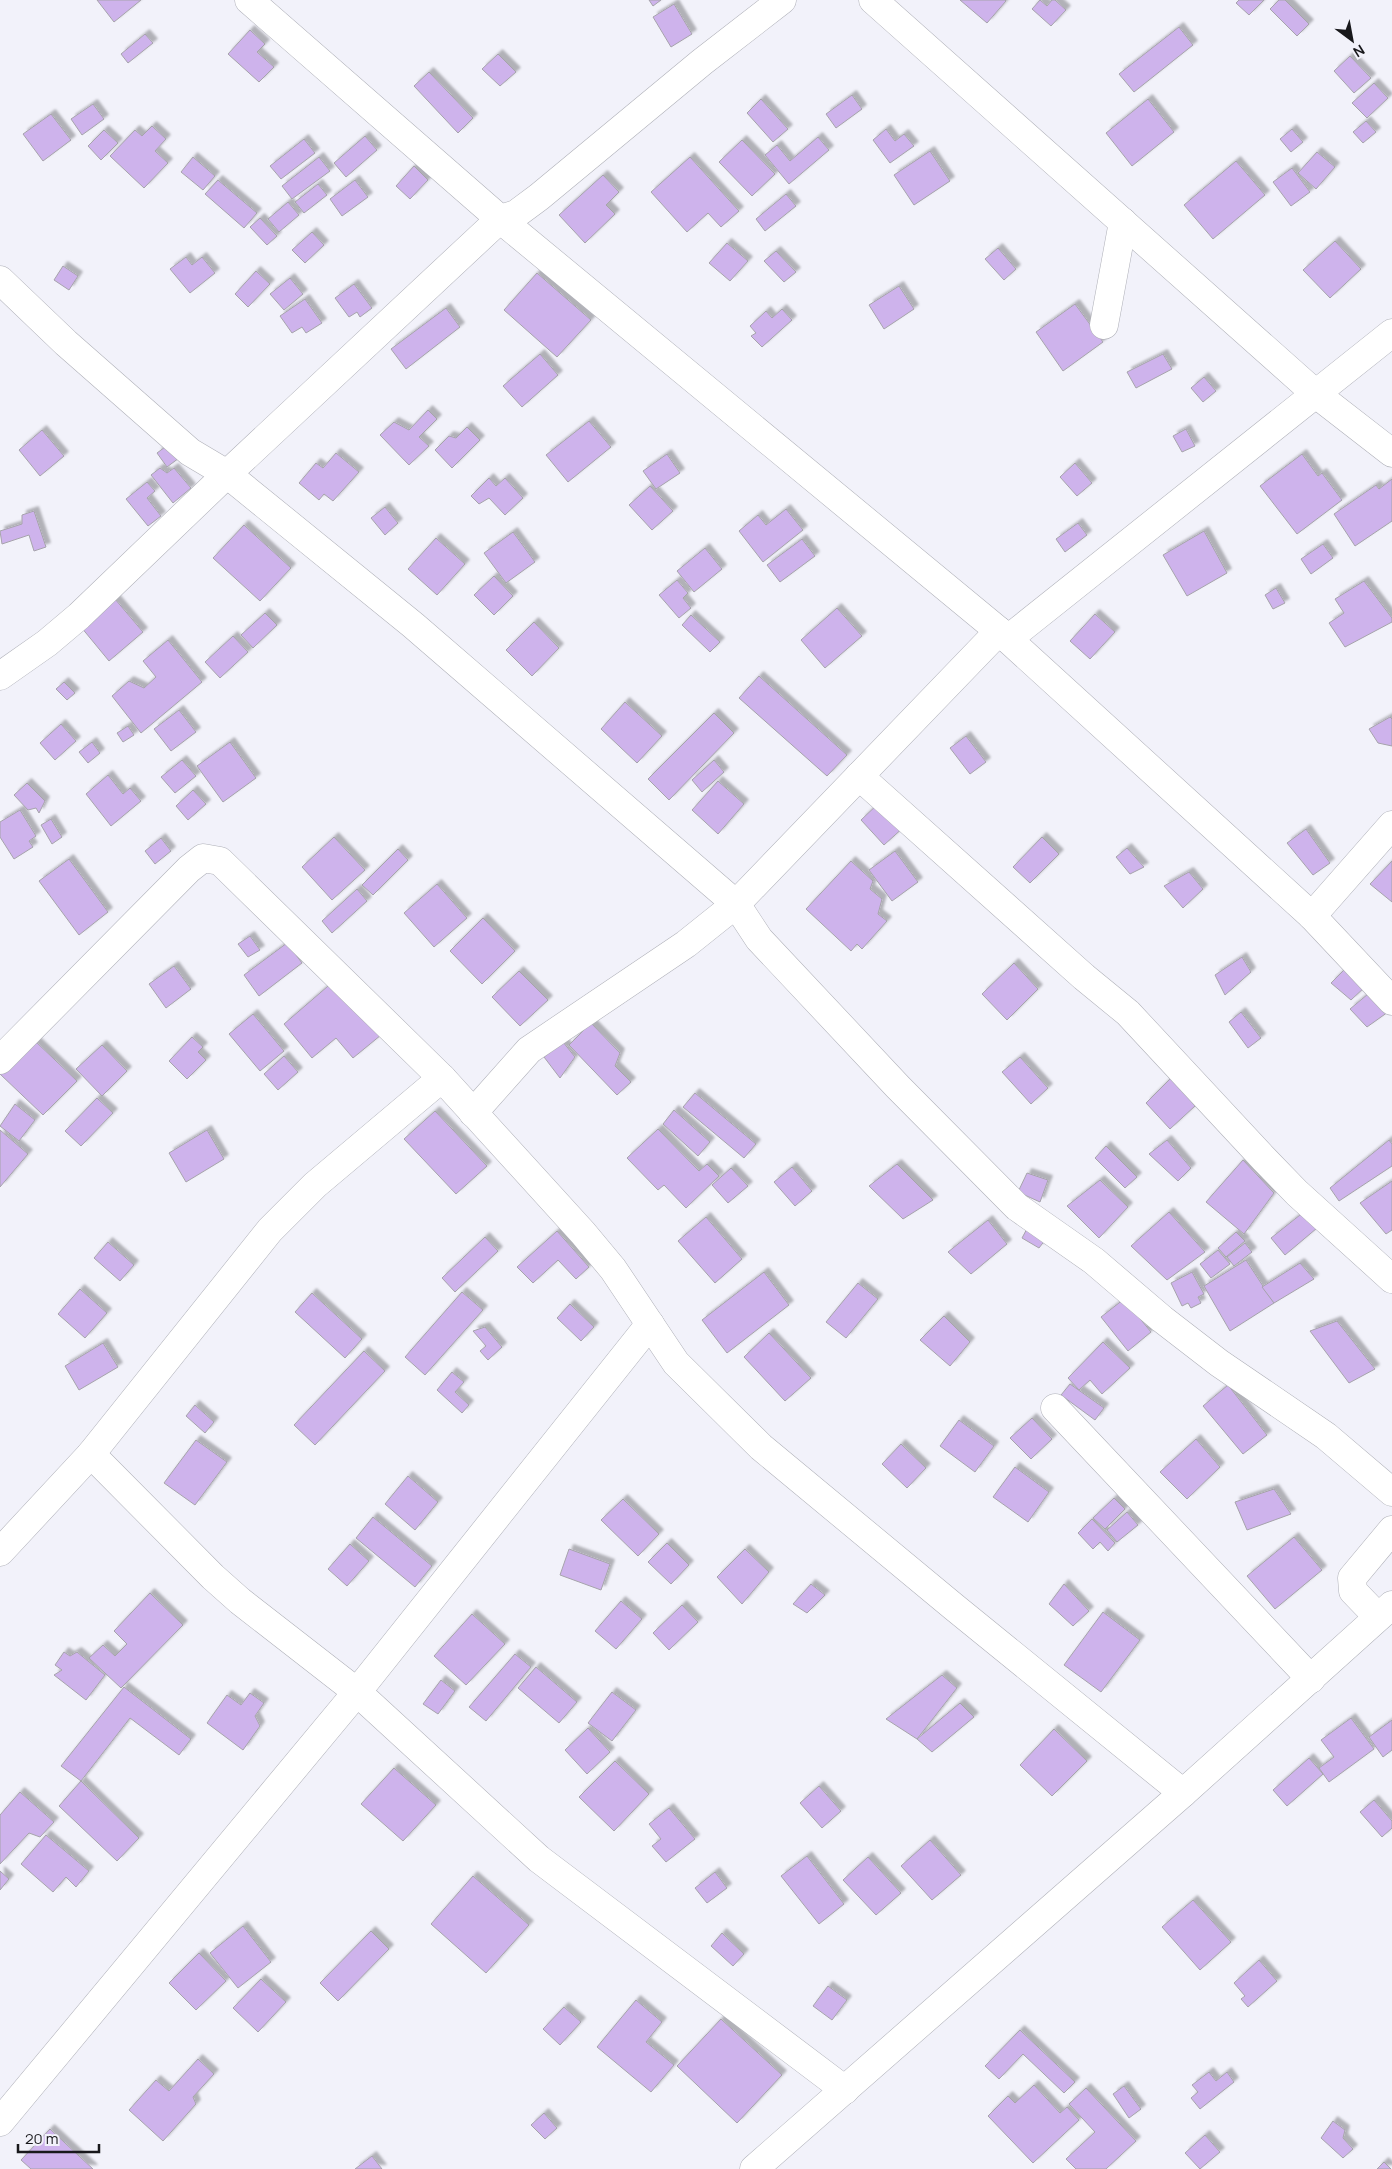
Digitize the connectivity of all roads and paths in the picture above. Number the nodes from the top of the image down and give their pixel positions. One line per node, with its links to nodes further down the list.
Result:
1 (249, 0): 4 (main road)
2 (782, 0): 4 (main road)
3 (873, 0): 5 (main road)
4 (500, 220): 11 (main road); 12 (main road)
5 (1123, 222): 7 (main road); 9 (main road)
6 (0, 280): 11 (main road)
7 (1104, 326)
8 (1392, 333): 9 (main road)
9 (1316, 394): 10 (main road); 12 (main road)
10 (1392, 453)
11 (227, 474): 13 (main road); 16 (main road)
12 (1004, 635): 14 (main road); 17 (main road)
13 (0, 676)
14 (860, 776): 16 (main road); 22 (main road)
15 (1392, 825): 17 (main road)
16 (736, 904): 21 (main road); 26 (main road)
17 (1312, 916): 18 (main road)
18 (1392, 1001)
19 (0, 1060): 20 (main road)
20 (442, 1078): 21 (main road); 25 (main road)
21 (473, 1113): 23 (main road)
22 (1392, 1279)
23 (650, 1324): 31 (main road); 32 (main road)
24 (1055, 1408): 30 (main road)
25 (91, 1454): 28 (main road); 31 (main road)
26 (1392, 1492)
27 (1392, 1530): 29 (main road)
28 (0, 1552)
29 (1385, 1611): 30 (main road)
30 (1312, 1680): 32 (main road)
31 (357, 1692): 33 (main road); 34 (main road)
32 (1184, 1793): 33 (main road)
33 (845, 2090): 35 (main road)
34 (0, 2122)
35 (754, 2169)

